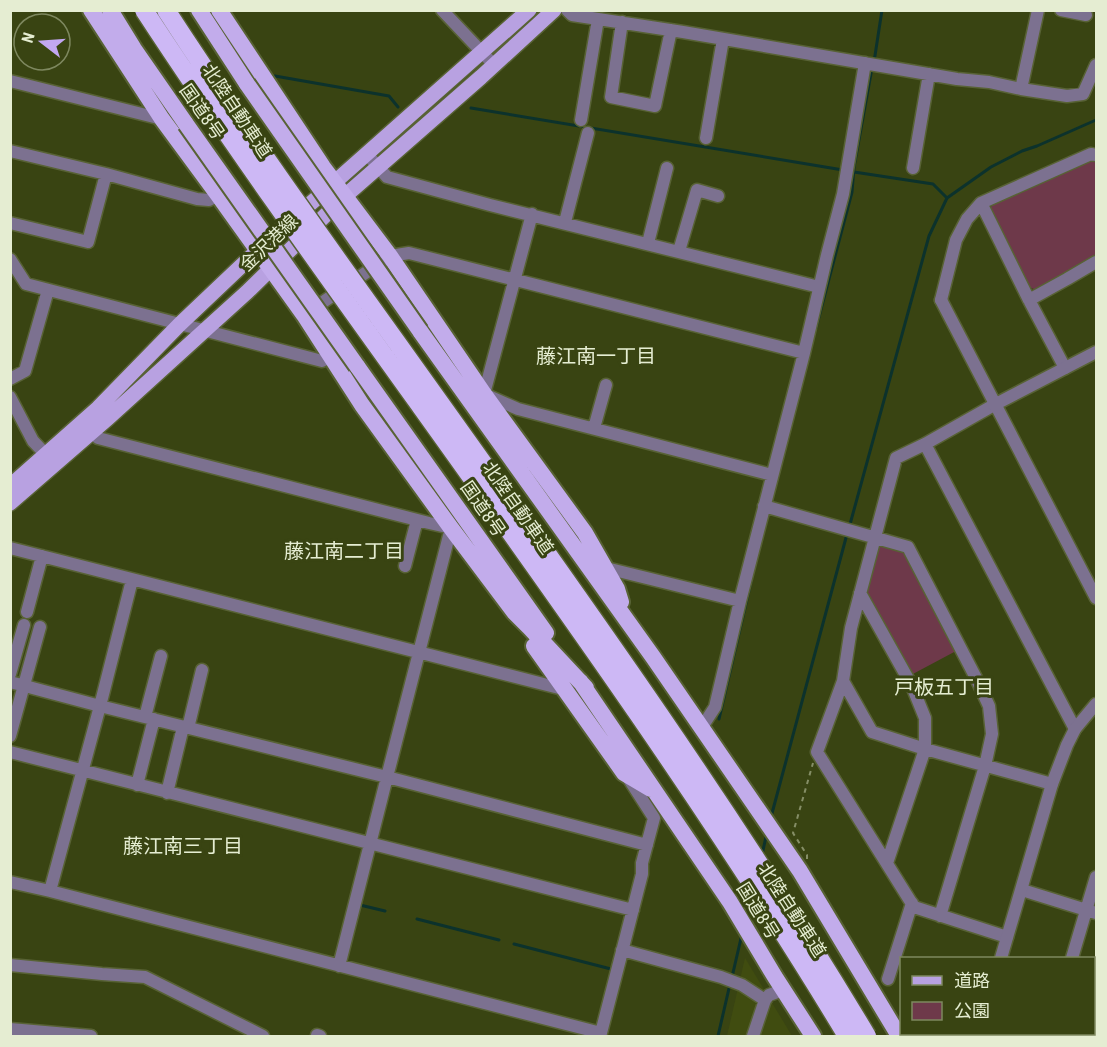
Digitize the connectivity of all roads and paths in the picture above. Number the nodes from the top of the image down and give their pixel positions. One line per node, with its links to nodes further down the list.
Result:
1 (91, 10): 25 (highway)
2 (110, 10): 98 (highway, 国道8号, bridge)
3 (144, 10): 145 (highway, 北陸自動車道, bridge)
4 (166, 10): 146 (highway, 北陸自動車道, bridge)
5 (199, 10): 87 (highway, bridge)
6 (219, 10): 36 (highway)
7 (442, 10): 18 (street)
8 (529, 10): 18 (main road, 金沢港線)
9 (554, 10): 20 (main road, 金沢港線)
10 (567, 10): 14 (street)
11 (1038, 10): 24 (street)
12 (1060, 10): 13 (street)
13 (1086, 15)
14 (598, 19): 15 (street); 26 (street)
15 (622, 22): 16 (street); 16 (street)
16 (671, 30): 17 (street)
17 (723, 39): 19 (street); 28 (street)
18 (482, 52): 20 (street); 30 (main road, 金沢港線)
19 (871, 64): 22 (street); 51 (street)
20 (494, 65): 32 (main road, 金沢港線)
21 (1096, 65): 24 (street)
22 (929, 74): 24 (street); 34 (street)
23 (10, 81): 25 (street)
24 (1020, 89)
25 (162, 119): 37 (highway)
26 (581, 120)
27 (588, 133): 41 (street)
28 (706, 138)
29 (10, 151): 35 (street)
30 (366, 153): 32 (street); 36 (main road, 金沢港線)
31 (1096, 156): 39 (street)
32 (379, 167): 36 (main road, 金沢港線); 40 (street)
33 (667, 168): 43 (street)
34 (914, 168)
35 (106, 174): 37 (street); 42 (street)
36 (339, 189): 44 (main road, 金沢港線); 46 (highway); 49 (main road, 金沢港線)
37 (218, 195): 44 (highway)
38 (718, 196): 45 (street)
39 (981, 203): 53 (street); 65 (street)
40 (532, 214): 41 (street); 50 (street)
41 (565, 222): 43 (street)
42 (10, 223)
43 (648, 243): 45 (street)
44 (257, 251): 49 (highway); 55 (main road, 金沢港線)
45 (679, 251): 51 (street)
46 (390, 256): 50 (street); 54 (street); 63 (highway)
47 (10, 259): 52 (street)
48 (1096, 262): 53 (street)
49 (271, 269): 54 (highway); 56 (main road, 金沢港線)
50 (514, 280): 58 (street); 63 (street)
51 (819, 287): 58 (street)
52 (48, 290): 55 (street); 61 (street)
53 (1029, 300): 60 (street)
54 (304, 315): 59 (highway)
55 (179, 325): 56 (street); 69 (main road, 金沢港線)
56 (203, 331): 59 (street); 67 (main road, 金沢港線)
57 (1096, 352): 60 (street)
58 (804, 353): 70 (street)
59 (330, 357): 75 (highway)
60 (1065, 369): 65 (street)
61 (10, 379)
62 (606, 385): 66 (street)
63 (484, 394): 66 (street); 80 (highway)
64 (10, 397): 69 (street)
65 (994, 405): 68 (street); 83 (street)
66 (594, 428): 70 (street)
67 (92, 432): 69 (main road, 金沢港線); 74 (street)
68 (925, 444): 76 (street); 104 (street)
69 (50, 459): 71 (main road, 金沢港線); 72 (main road, 金沢港線)
70 (772, 475): 73 (street)
71 (10, 486)
72 (10, 503)
73 (764, 506): 76 (street); 84 (street)
74 (417, 520): 75 (street); 79 (street)
75 (451, 528): 86 (highway); 90 (street)
76 (870, 535): 82 (street); 109 (street)
77 (10, 549): 78 (street)
78 (42, 556): 81 (street); 85 (street)
79 (405, 566)
80 (606, 568): 84 (street); 87 (highway)
81 (132, 580): 90 (street); 100 (street)
82 (860, 593): 94 (street); 106 (street)
83 (1096, 598)
84 (740, 601): 103 (street)
85 (27, 612)
86 (514, 612): 97 (highway); 98 (highway)
87 (628, 622): 103 (highway)
88 (24, 625): 93 (street)
89 (40, 627): 96 (street)
90 (419, 653): 97 (street); 112 (street)
91 (160, 656): 101 (street)
92 (202, 670): 102 (street)
93 (10, 674)
94 (843, 681): 106 (street); 108 (street)
95 (10, 682): 96 (street)
96 (24, 686): 100 (street); 105 (street)
97 (563, 686): 111 (highway)
98 (586, 688): 115 (highway, 国道8号)
99 (1096, 704): 104 (street)
100 (100, 705): 101 (street); 110 (street)
101 (149, 718): 102 (street); 114 (street)
102 (186, 727): 112 (street); 116 (street)
103 (702, 727): 120 (highway)
104 (1075, 729): 113 (street)
105 (10, 736)
106 (925, 749): 109 (street); 119 (street)
107 (10, 752): 110 (street)
108 (817, 752): 119 (street); 120 (path)
109 (985, 766): 113 (street); 128 (street)
110 (82, 771): 114 (street); 124 (street)
111 (624, 773): 115 (highway); 118 (street)
112 (387, 777): 117 (street); 118 (street)
113 (1052, 784): 123 (street)
114 (137, 785): 116 (street)
115 (655, 791): 136 (highway, 国道8号)
116 (167, 793): 117 (street)
117 (370, 844): 126 (street); 134 (street)
118 (647, 845): 126 (street)
119 (887, 863): 125 (street)
120 (801, 874): 147 (highway)
121 (1096, 877): 127 (street)
122 (10, 882): 124 (street)
123 (1022, 890): 127 (street); 129 (street)
124 (50, 891): 134 (street)
125 (912, 903): 128 (street); 135 (street)
126 (633, 910): 130 (street)
127 (1091, 911): 132 (street)
128 (940, 915): 129 (street)
129 (1007, 937): 131 (street)
130 (622, 950): 137 (street); 139 (street)
131 (1001, 957)
132 (1072, 957)
133 (10, 965): 142 (street)
134 (339, 966): 139 (street)
135 (888, 979)
136 (779, 983): 137 (street); 144 (highway, 国道8号)
137 (765, 1000): 143 (street)
138 (10, 1029): 140 (street)
139 (600, 1035)
140 (76, 1036): 141 (street)
141 (91, 1036)
142 (263, 1036)
143 (753, 1036)
144 (813, 1036)
145 (847, 1036)
146 (867, 1036)
147 (899, 1036)

